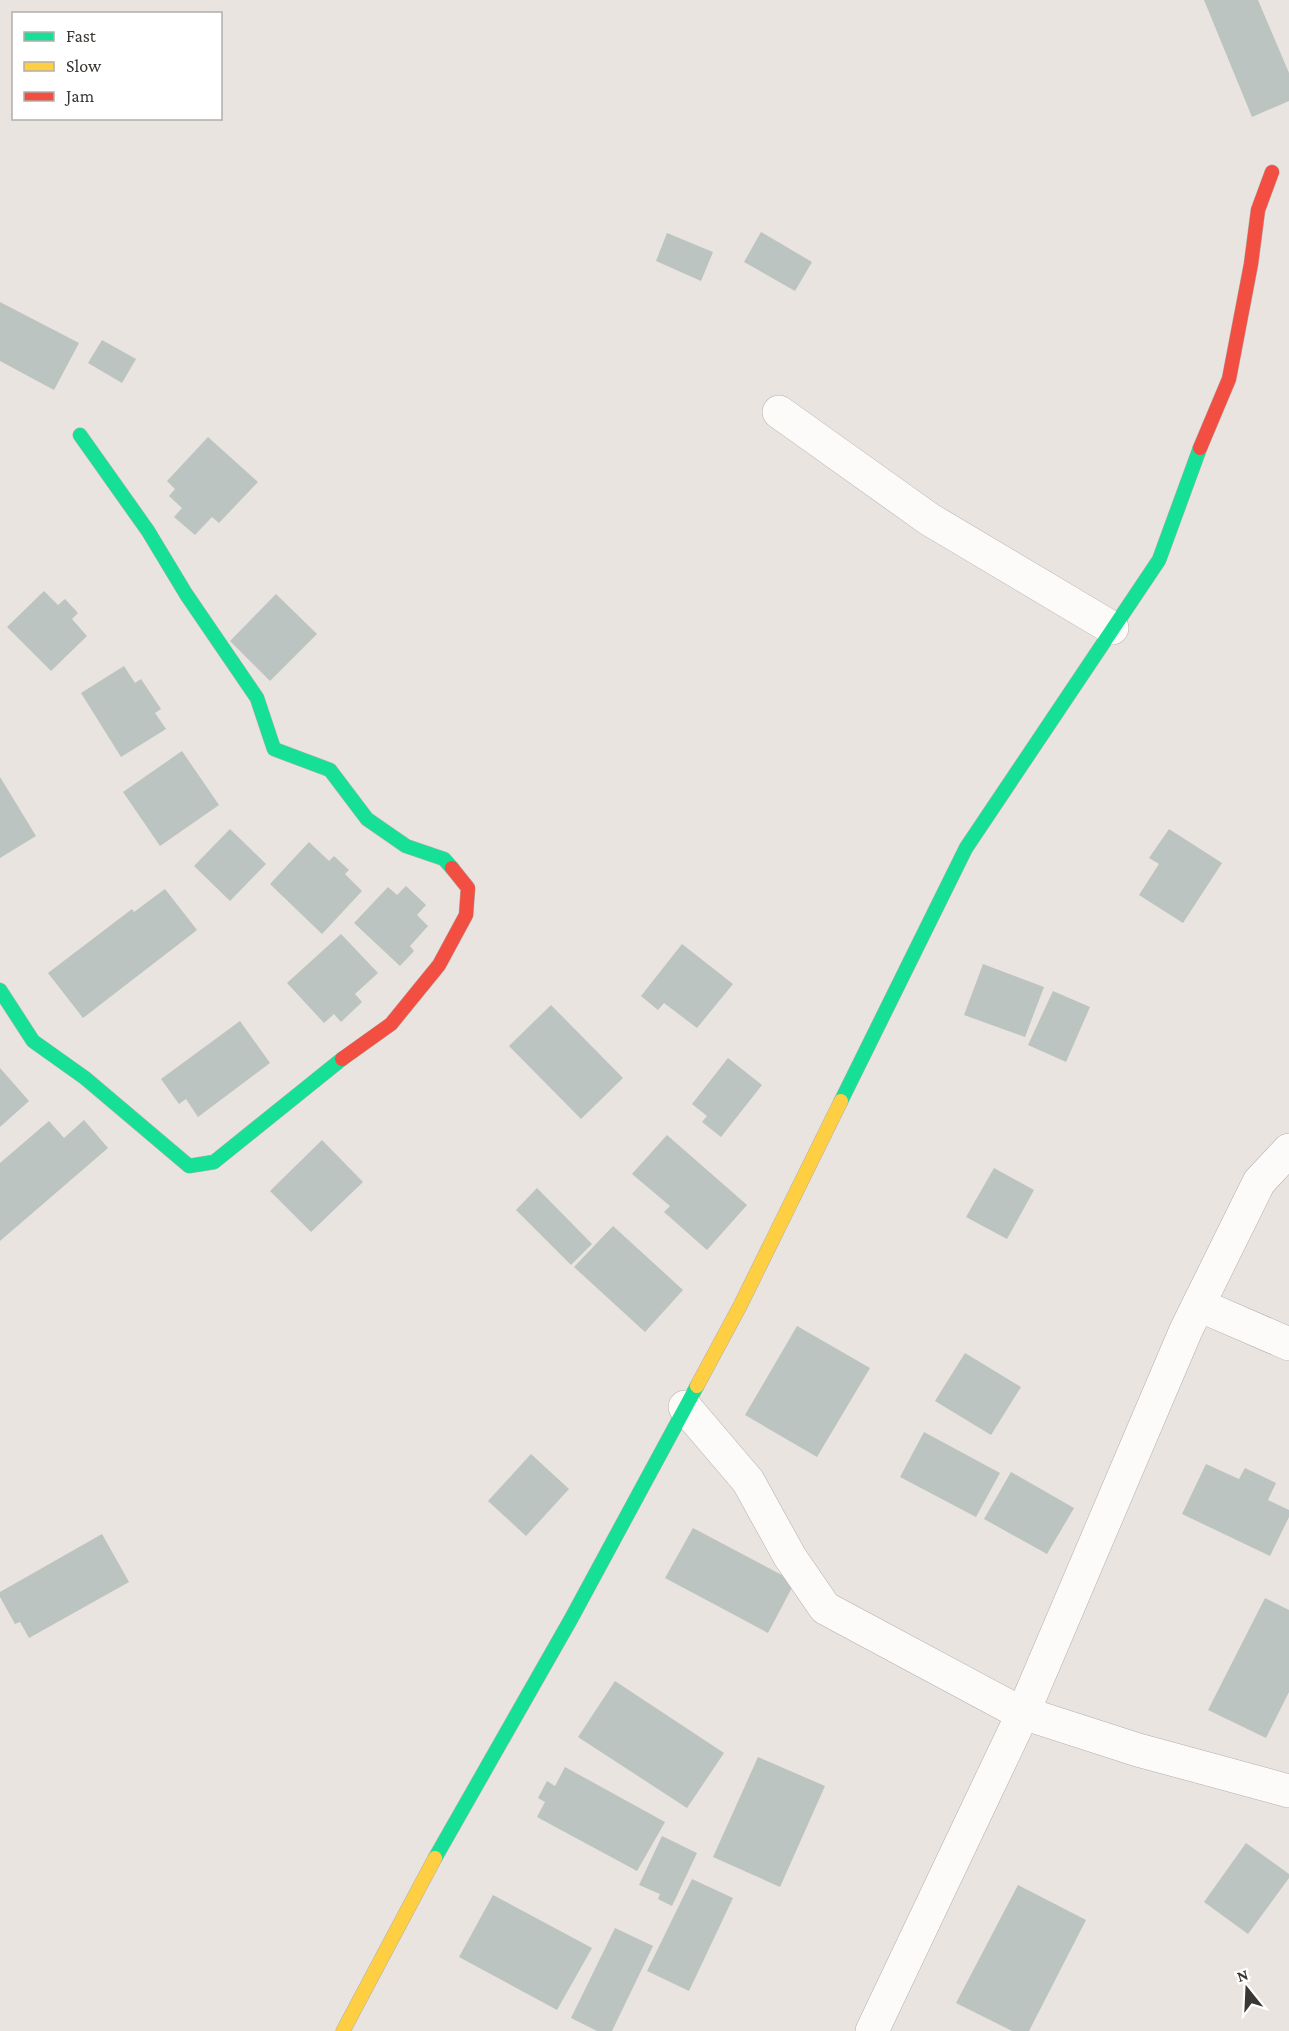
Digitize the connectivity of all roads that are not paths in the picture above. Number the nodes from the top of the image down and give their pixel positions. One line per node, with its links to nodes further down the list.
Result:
1 (1272, 172): 4 (street)
2 (779, 412): 4 (street)
3 (80, 435): 5 (street)
4 (1112, 628): 9 (street)
5 (0, 990)
6 (1289, 1150): 7 (street)
7 (1199, 1305): 8 (street); 10 (street)
8 (1289, 1344)
9 (685, 1407): 10 (street); 12 (street)
10 (1023, 1713): 11 (street); 13 (street)
11 (1289, 1791)
12 (343, 2031)
13 (872, 2031)

